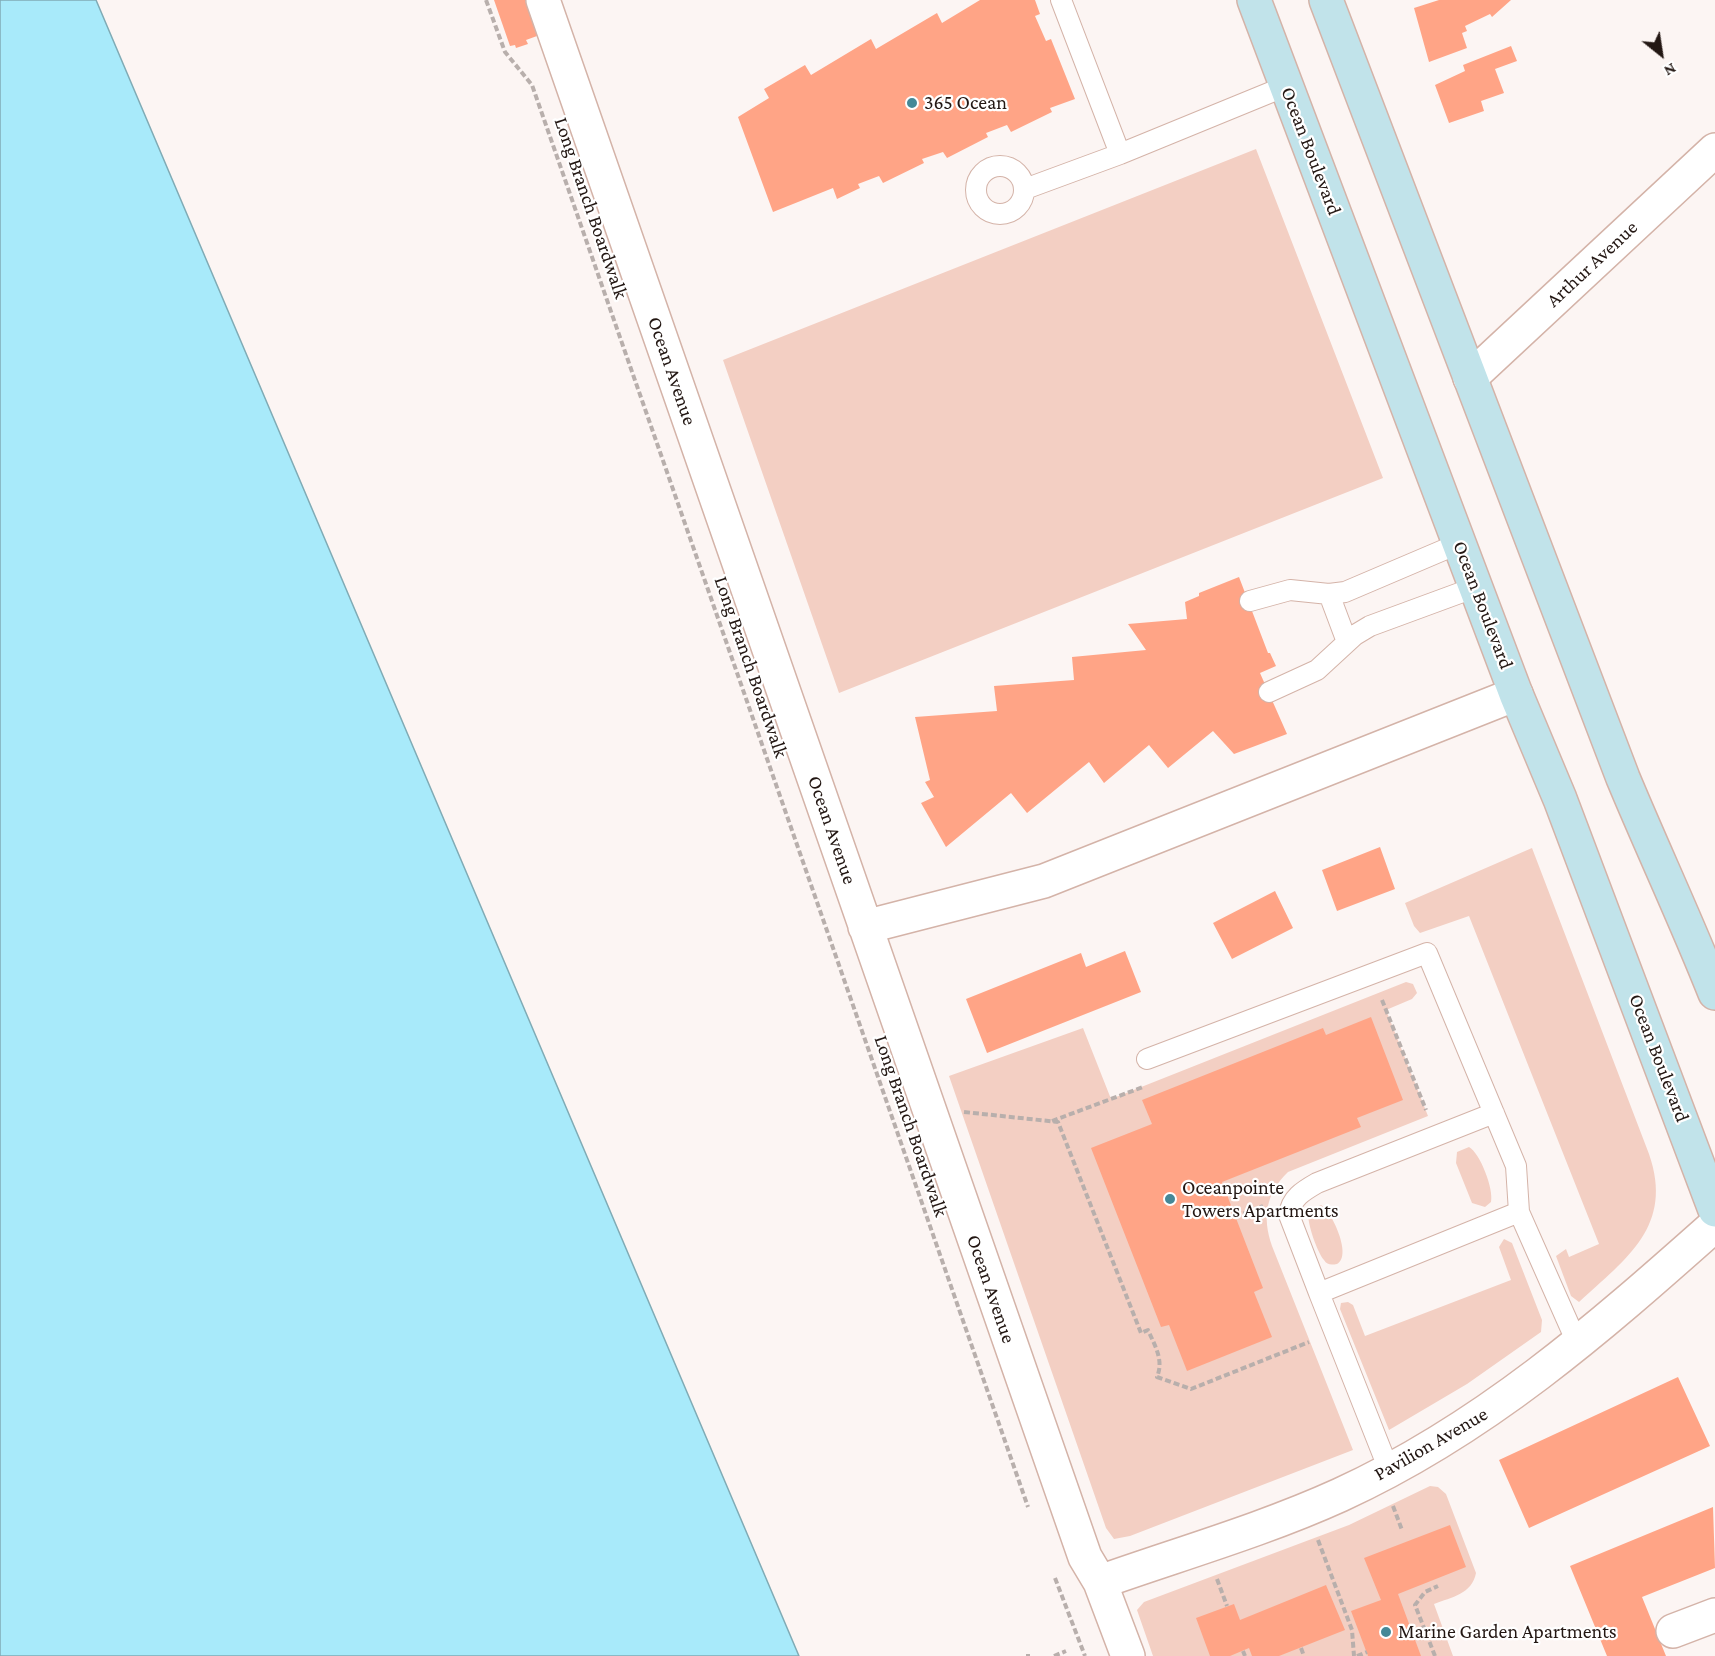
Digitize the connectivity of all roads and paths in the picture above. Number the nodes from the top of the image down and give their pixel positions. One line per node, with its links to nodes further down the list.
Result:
1 (486, 0): 37 (path, Long Branch Boardwalk)
2 (543, 0): 18 (street, Ocean Avenue)
3 (1062, 0): 8 (lane)
4 (1254, 0): 6 (main road, Ocean Boulevard)
5 (1326, 0): 10 (main road)
6 (1286, 86): 8 (lane); 11 (main road, Ocean Boulevard)
7 (1715, 150): 10 (street, Arthur Avenue)
8 (1120, 154): 9 (lane)
9 (1024, 189)
10 (1470, 378): 20 (main road)
11 (1460, 543): 12 (main road, Ocean Boulevard); 13 (lane)
12 (1476, 587): 15 (lane); 17 (main road, Ocean Boulevard)
13 (1329, 594): 14 (lane); 15 (lane)
14 (1250, 601)
15 (1347, 642): 16 (lane)
16 (1269, 692)
17 (1516, 694): 18 (street); 27 (main road, Ocean Boulevard)
18 (866, 927): 42 (street, Ocean Avenue)
19 (1380, 992): 25 (path)
20 (1715, 993)
21 (1147, 1059): 24 (lane)
22 (1151, 1083): 26 (path)
23 (961, 1111): 26 (path)
24 (1494, 1113): 28 (lane); 32 (lane)
25 (1428, 1116)
26 (1056, 1121): 33 (path)
27 (1715, 1210)
28 (1519, 1212): 32 (lane); 34 (lane)
29 (1266, 1213): 30 (path)
30 (1235, 1217)
31 (1715, 1225): 34 (street, Pavilion Avenue)
32 (1319, 1293): 35 (lane)
33 (1306, 1331)
34 (1578, 1345): 35 (street, Pavilion Avenue)
35 (1389, 1470): 42 (street, Pavilion Avenue)
36 (1393, 1505): 38 (path)
37 (1029, 1508)
38 (1402, 1530)
39 (1317, 1537): 56 (path)
40 (1053, 1571): 52 (path)
41 (1216, 1575): 44 (path)
42 (1100, 1582): 53 (street, Ocean Avenue)
43 (1438, 1586): 57 (path)
44 (1227, 1606)
45 (1715, 1615): 46 (street)
46 (1673, 1631)
47 (1301, 1648): 55 (path)
48 (1243, 1651): 54 (path)
49 (1066, 1652): 51 (path)
50 (1367, 1652): 56 (path)
51 (1054, 1656)
52 (1085, 1656)
53 (1128, 1656)
54 (1245, 1656)
55 (1304, 1656)
56 (1356, 1656)
57 (1435, 1656)

